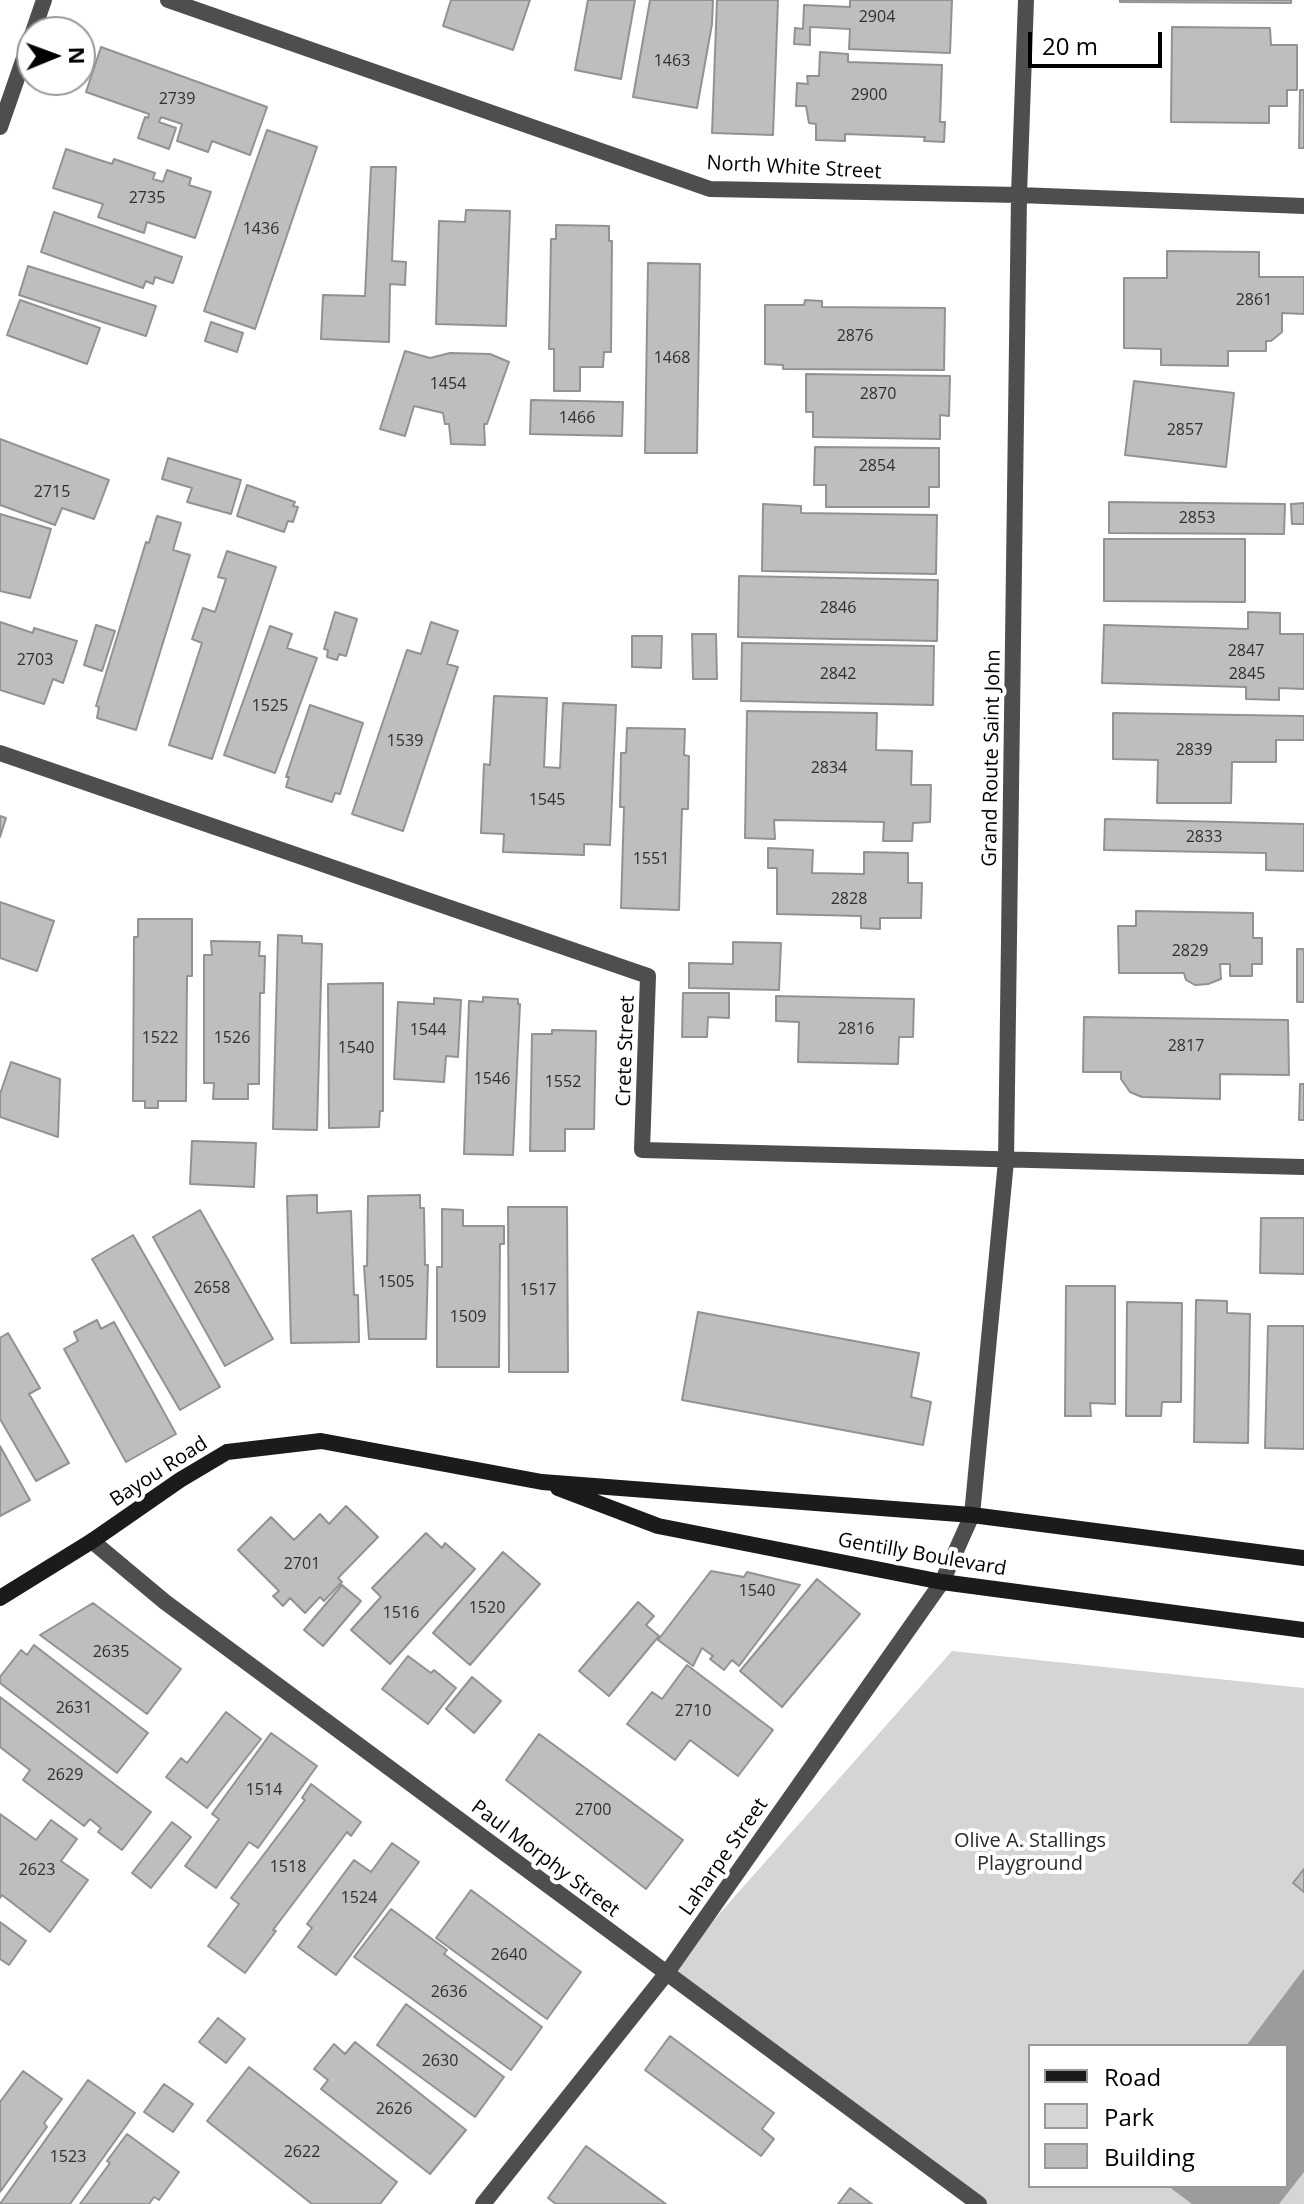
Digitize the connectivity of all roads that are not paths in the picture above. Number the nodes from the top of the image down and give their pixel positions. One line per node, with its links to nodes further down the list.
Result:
1 (168, 0): 5 (street, North White Street)
2 (1026, 0): 5 (street, Grand Route Saint John)
3 (16, 80): 4 (street)
4 (0, 127)
5 (1019, 195): 6 (street, North White Street); 8 (street, Grand Route Saint John)
6 (1304, 206)
7 (0, 753): 8 (street, Crete Street)
8 (1006, 1161): 9 (street, Crete Street); 12 (street, Grand Route Saint John)
9 (1304, 1167)
10 (407, 1457): 11 (main road, Gentilly Boulevard); 13 (main road, Bayou Road)
11 (542, 1482): 12 (main road, Gentilly Boulevard); 15 (main road, Gentilly Boulevard)
12 (972, 1515): 14 (main road, Gentilly Boulevard); 15 (street, Laharpe Street)
13 (92, 1541): 16 (main road, Bayou Road); 18 (street, Paul Morphy Street)
14 (1304, 1558)
15 (942, 1582): 17 (main road, Gentilly Boulevard); 18 (street, Laharpe Street)
16 (0, 1598)
17 (1304, 1630)
18 (666, 1974): 19 (street, Laharpe Street); 20 (street, Paul Morphy Street)
19 (483, 2204)
20 (979, 2204)

